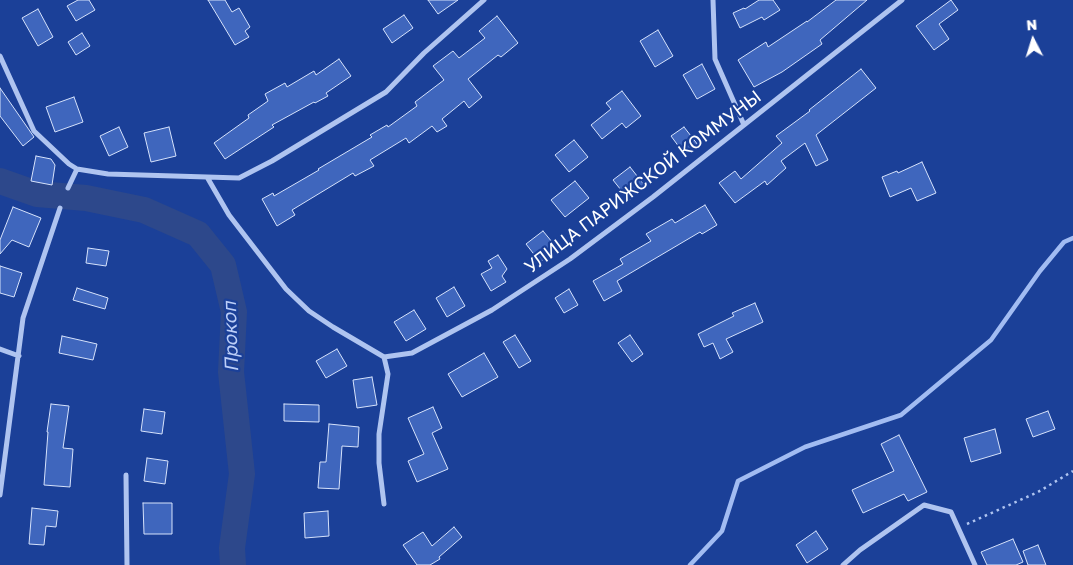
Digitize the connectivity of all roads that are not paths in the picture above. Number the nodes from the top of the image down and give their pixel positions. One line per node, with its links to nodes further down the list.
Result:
1 (484, 0): 7 (street)
2 (713, 0): 5 (street)
3 (902, 0): 5 (street, УЛИЦА ПАРИЖСКОЙ КОММУНЫ)
4 (0, 56): 6 (street)
5 (744, 125): 12 (street, УЛИЦА ПАРИЖСКОЙ КОММУНЫ)
6 (77, 169): 7 (street); 8 (street)
7 (207, 177): 12 (street)
8 (68, 188)
9 (60, 208): 11 (street)
10 (0, 349): 11 (street)
11 (19, 356): 14 (street)
12 (384, 357): 15 (street)
13 (126, 474): 16 (street)
14 (0, 495)
15 (384, 504)
16 (127, 565)
17 (843, 565): 18 (street)
18 (975, 565)

